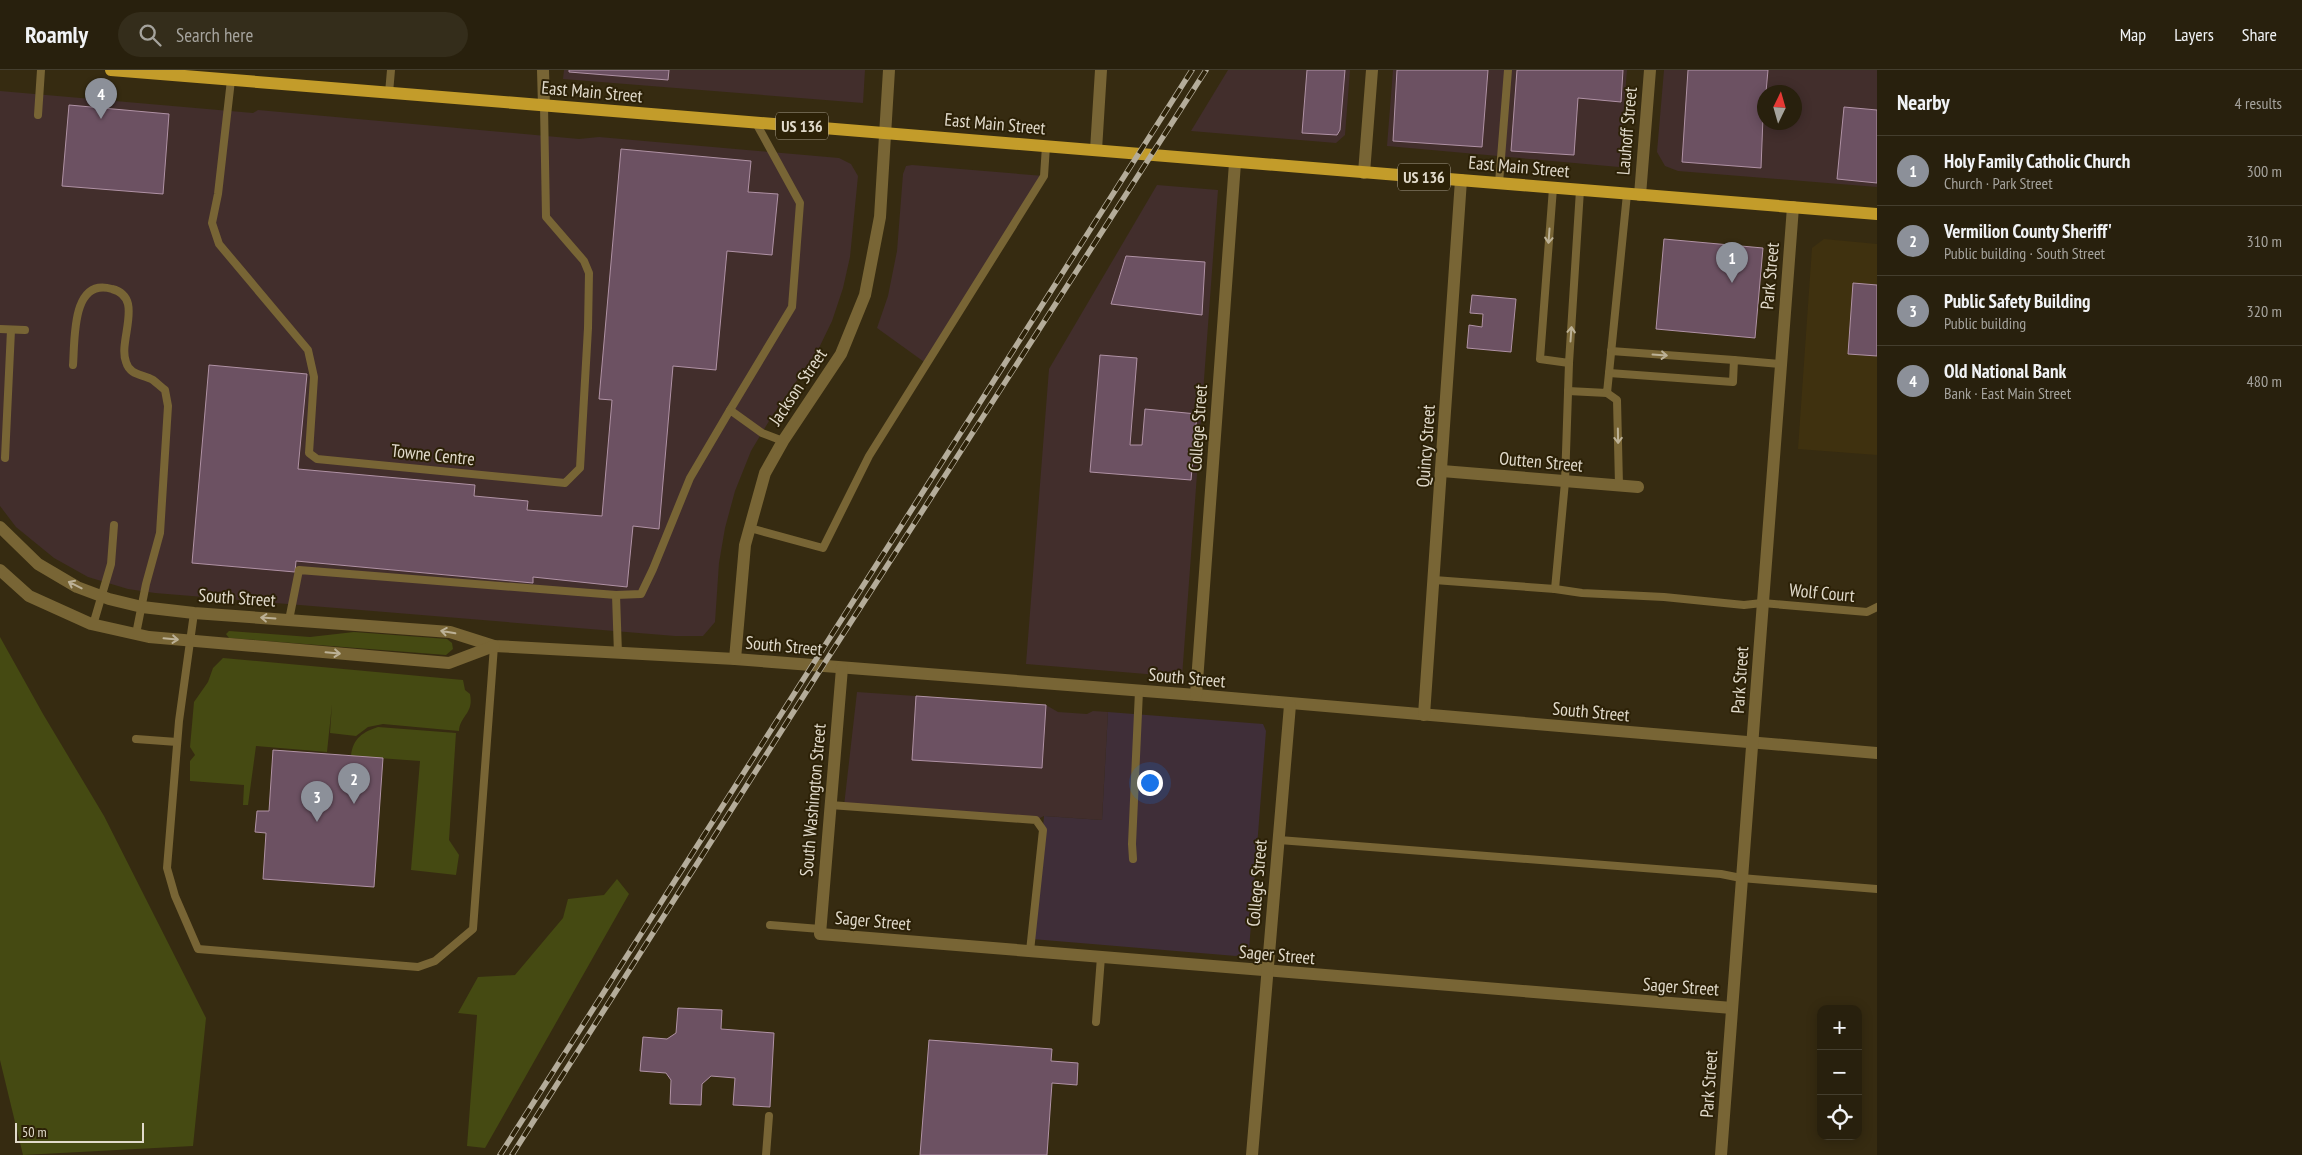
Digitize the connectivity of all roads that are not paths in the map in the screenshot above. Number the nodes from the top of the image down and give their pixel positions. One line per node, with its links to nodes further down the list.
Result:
1 (41, 70): 13 (lane)
2 (111, 70): 10 (main road, East Main Street / US 136)
3 (391, 70): 11 (lane)
4 (543, 70): 12 (street)
5 (889, 70): 15 (street, Jackson Street)
6 (1102, 70): 17 (street)
7 (1372, 70): 19 (street)
8 (1508, 70): 21 (lane)
9 (1650, 70): 24 (street, Lauhoff Street)
10 (231, 75): 11 (main road, East Main Street / US 136); 12 (lane, Towne Centre)
11 (389, 93): 12 (main road, East Main Street / US 136)
12 (544, 106): 14 (main road, East Main Street / US 136)
13 (38, 115)
14 (756, 123): 15 (main road, East Main Street / US 136); 38 (lane)
15 (884, 133): 16 (main road, East Main Street / US 136); 39 (street, Jackson Street)
16 (1046, 146): 17 (main road, East Main Street / US 136); 47 (lane)
17 (1096, 150): 18 (main road, East Main Street / US 136)
18 (1235, 163): 19 (main road, East Main Street / US 136); 66 (street, College Street)
19 (1364, 173): 20 (main road, East Main Street / US 136)
20 (1461, 180): 21 (main road, East Main Street / US 136); 41 (street, Quincy Street)
21 (1499, 183): 22 (main road, East Main Street / US 136)
22 (1553, 188): 23 (main road, East Main Street / US 136); 32 (lane, one-way to 32)
23 (1580, 190): 24 (main road, East Main Street / US 136); 32 (lane, one-way to 23)
24 (1633, 194): 25 (main road, East Main Street / US 136); 30 (lane)
25 (1793, 207): 26 (main road, East Main Street / US 136); 33 (street, Park Street)
26 (1877, 214)
27 (0, 328): 28 (lane)
28 (12, 330): 29 (lane); 40 (lane)
29 (25, 330)
30 (1611, 351): 31 (lane, one-way to 31); 35 (lane)
31 (1734, 360): 33 (lane); 35 (lane)
32 (1569, 363): 36 (lane)
33 (1780, 364): 53 (street, Park Street)
34 (73, 365): 54 (lane)
35 (1609, 373): 37 (lane)
36 (1568, 390): 37 (lane); 42 (lane)
37 (1607, 393): 43 (lane, one-way to 43)
38 (730, 410): 39 (lane); 51 (lane)
39 (783, 441): 47 (street, Jackson Street)
40 (5, 458)
41 (1442, 471): 42 (street, Outten Street); 49 (street, Quincy Street)
42 (1565, 482): 43 (street, Outten Street); 50 (lane)
43 (1619, 485): 44 (street, Outten Street)
44 (1638, 487)
45 (114, 525): 52 (lane)
46 (0, 527): 52 (street, South Street, one-way to 46)
47 (750, 528): 63 (street, Jackson Street)
48 (0, 570): 58 (street, South Street)
49 (1434, 580): 50 (lane, Wolf Court); 68 (street, Quincy Street)
50 (1555, 589): 53 (lane, Wolf Court)
51 (616, 595): 57 (lane); 62 (lane)
52 (103, 597): 54 (street, South Street); 58 (lane)
53 (1762, 603): 55 (lane, Wolf Court); 71 (street, Park Street)
54 (142, 607): 56 (street, South Street); 59 (lane)
55 (1877, 607)
56 (194, 613): 57 (street, South Street, one-way to 56); 60 (lane)
57 (289, 620): 61 (street, South Street, one-way to 57)
58 (93, 625): 59 (street, South Street)
59 (136, 634): 60 (street, South Street, one-way to 60)
60 (190, 640): 61 (street, South Street, one-way to 61); 70 (lane)
61 (494, 646): 62 (street, South Street); 70 (lane)
62 (618, 654): 63 (street, South Street)
63 (735, 659): 64 (street, South Street)
64 (842, 668): 65 (street, South Street); 73 (street, South Washington Street)
65 (1139, 691): 66 (street, South Street); 75 (lane)
66 (1196, 695): 67 (street, South Street)
67 (1290, 704): 68 (street, South Street); 74 (street, College Street)
68 (1424, 715): 71 (street, South Street)
69 (136, 739): 70 (lane)
70 (177, 742)
71 (1753, 743): 72 (street, South Street); 76 (street, Park Street)
72 (1877, 753)
73 (830, 805): 79 (street, South Washington Street); 80 (lane)
74 (1278, 840): 76 (lane); 82 (street, College Street)
75 (1133, 859)
76 (1741, 878): 77 (lane); 83 (street, Park Street)
77 (1877, 889)
78 (770, 925): 79 (lane)
79 (820, 932): 80 (street, Sager Street)
80 (1030, 951): 81 (street, Sager Street)
81 (1101, 957): 82 (street, Sager Street); 84 (lane)
82 (1267, 972): 83 (street, Sager Street); 87 (street, College Street)
83 (1732, 1008): 88 (street, Park Street)
84 (1096, 1022)
85 (769, 1116): 86 (lane)
86 (766, 1155)
87 (1252, 1155)
88 (1721, 1155)

